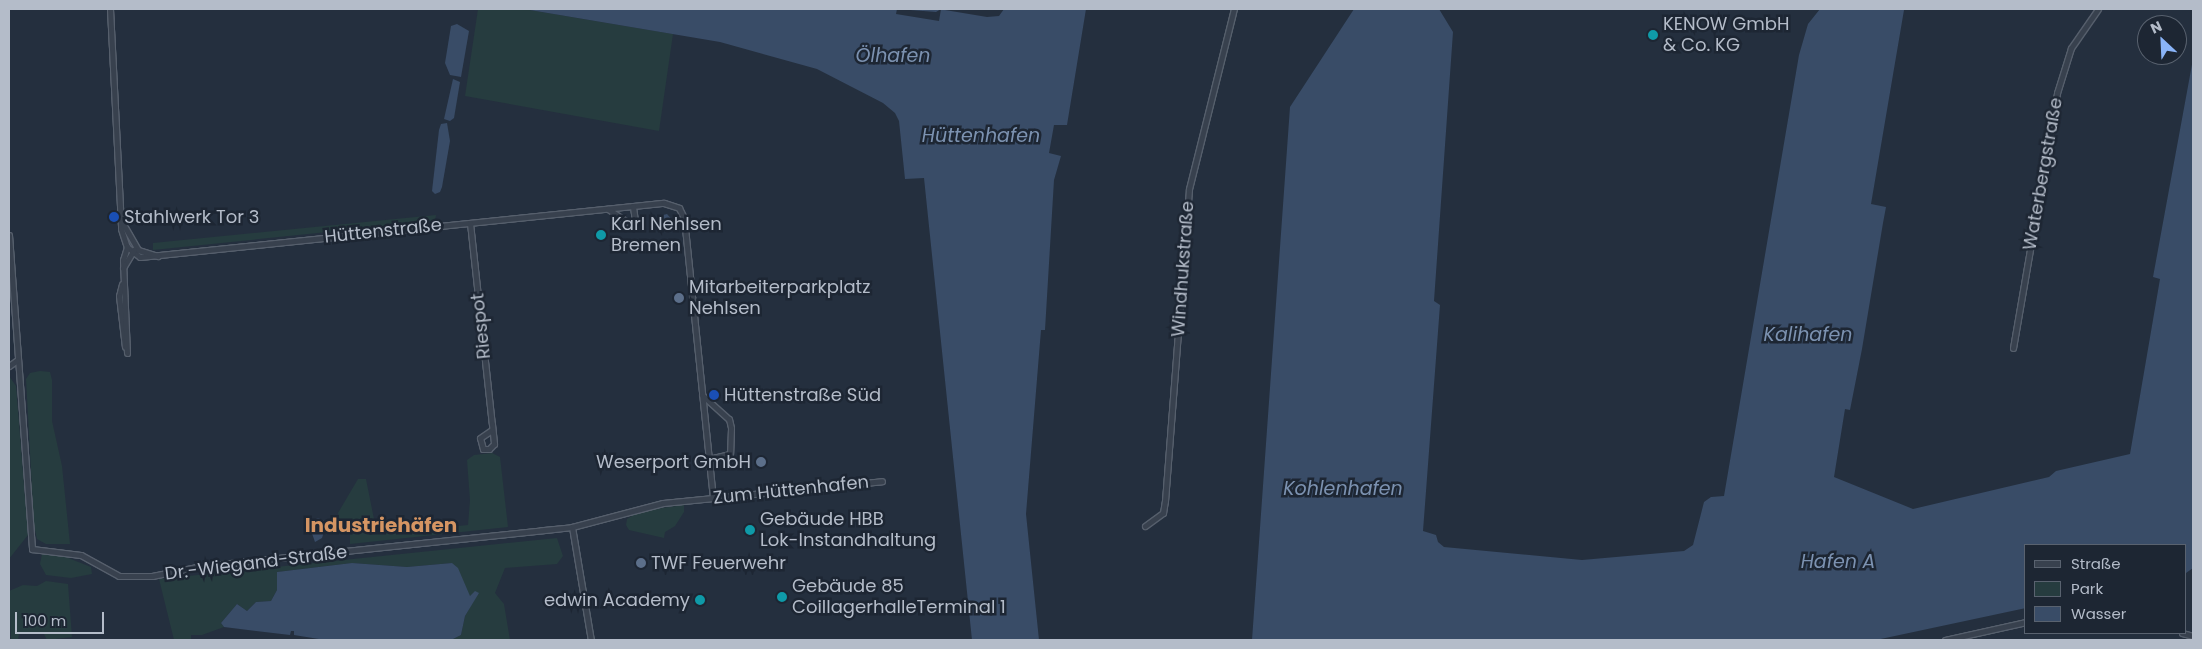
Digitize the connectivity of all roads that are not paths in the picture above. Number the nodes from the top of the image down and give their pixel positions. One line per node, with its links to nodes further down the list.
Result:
1 (110, 9): 6 (street)
2 (1234, 9): 24 (street, Windhukstraße)
3 (2098, 9): 14 (street, Waterbergstraße)
4 (633, 206): 5 (street, Hüttenstraße); 5 (street); 18 (street, Hüttenstraße)
5 (608, 208): 7 (street, Hüttenstraße)
6 (122, 222): 9 (street); 10 (street)
7 (470, 223): 12 (street, Hüttenstraße); 19 (street, Riespot)
8 (9, 235): 16 (street)
9 (127, 246): 11 (street); 13 (street)
10 (134, 246): 11 (street); 12 (street, Hüttenstraße)
11 (134, 253): 12 (street, Hüttenstraße); 13 (street)
12 (158, 256)
13 (123, 268): 15 (street)
14 (2013, 348)
15 (127, 353)
16 (16, 361): 17 (street); 25 (street, Dr.-Wiegand-Straße)
17 (9, 366)
18 (702, 395): 20 (street, Hüttenstraße); 20 (street)
19 (492, 430)
20 (709, 459): 22 (street, Hüttenstraße)
21 (882, 480): 22 (street, Zum Hüttenhafen)
22 (713, 498): 23 (street, Zum Hüttenhafen)
23 (700, 500): 25 (street, Dr.-Wiegand-Straße)
24 (1145, 526)
25 (572, 527): 27 (street)
26 (2024, 622): 28 (street)
27 (591, 640)
28 (1945, 640)

